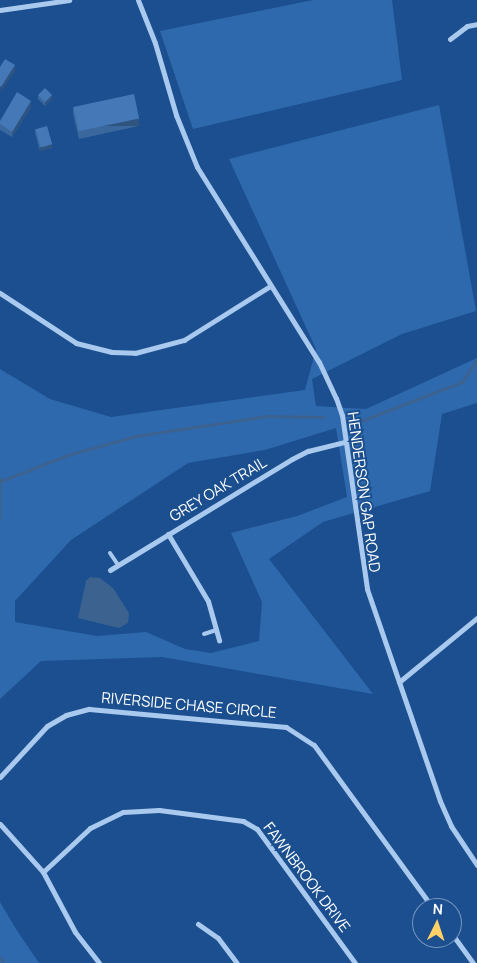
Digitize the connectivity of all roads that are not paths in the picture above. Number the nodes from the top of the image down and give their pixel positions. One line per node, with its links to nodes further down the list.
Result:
1 (68, 0): 3 (street)
2 (138, 0): 6 (street, HENDERSON GAP ROAD)
3 (0, 10)
4 (477, 24): 5 (street)
5 (450, 39)
6 (270, 286): 7 (street); 8 (street, HENDERSON GAP ROAD)
7 (0, 293)
8 (345, 442): 9 (street, GREY OAK TRAIL); 17 (street, HENDERSON GAP ROAD)
9 (168, 534): 11 (street, GREY OAK TRAIL); 14 (street)
10 (110, 553): 11 (lane)
11 (118, 565): 12 (street, GREY OAK TRAIL)
12 (110, 570)
13 (477, 618): 17 (street)
14 (216, 630): 15 (lane); 16 (street)
15 (204, 634)
16 (219, 640)
17 (399, 682): 20 (street, HENDERSON GAP ROAD)
18 (0, 777): 22 (street, RIVERSIDE CHASE CIRCLE)
19 (0, 824): 21 (street)
20 (477, 865)
21 (43, 872): 25 (street); 27 (street, FAWNBROOK DRIVE)
22 (426, 898)
23 (198, 924): 26 (street)
24 (462, 948): 28 (street)
25 (99, 963)
26 (237, 963)
27 (355, 963)
28 (473, 963)

